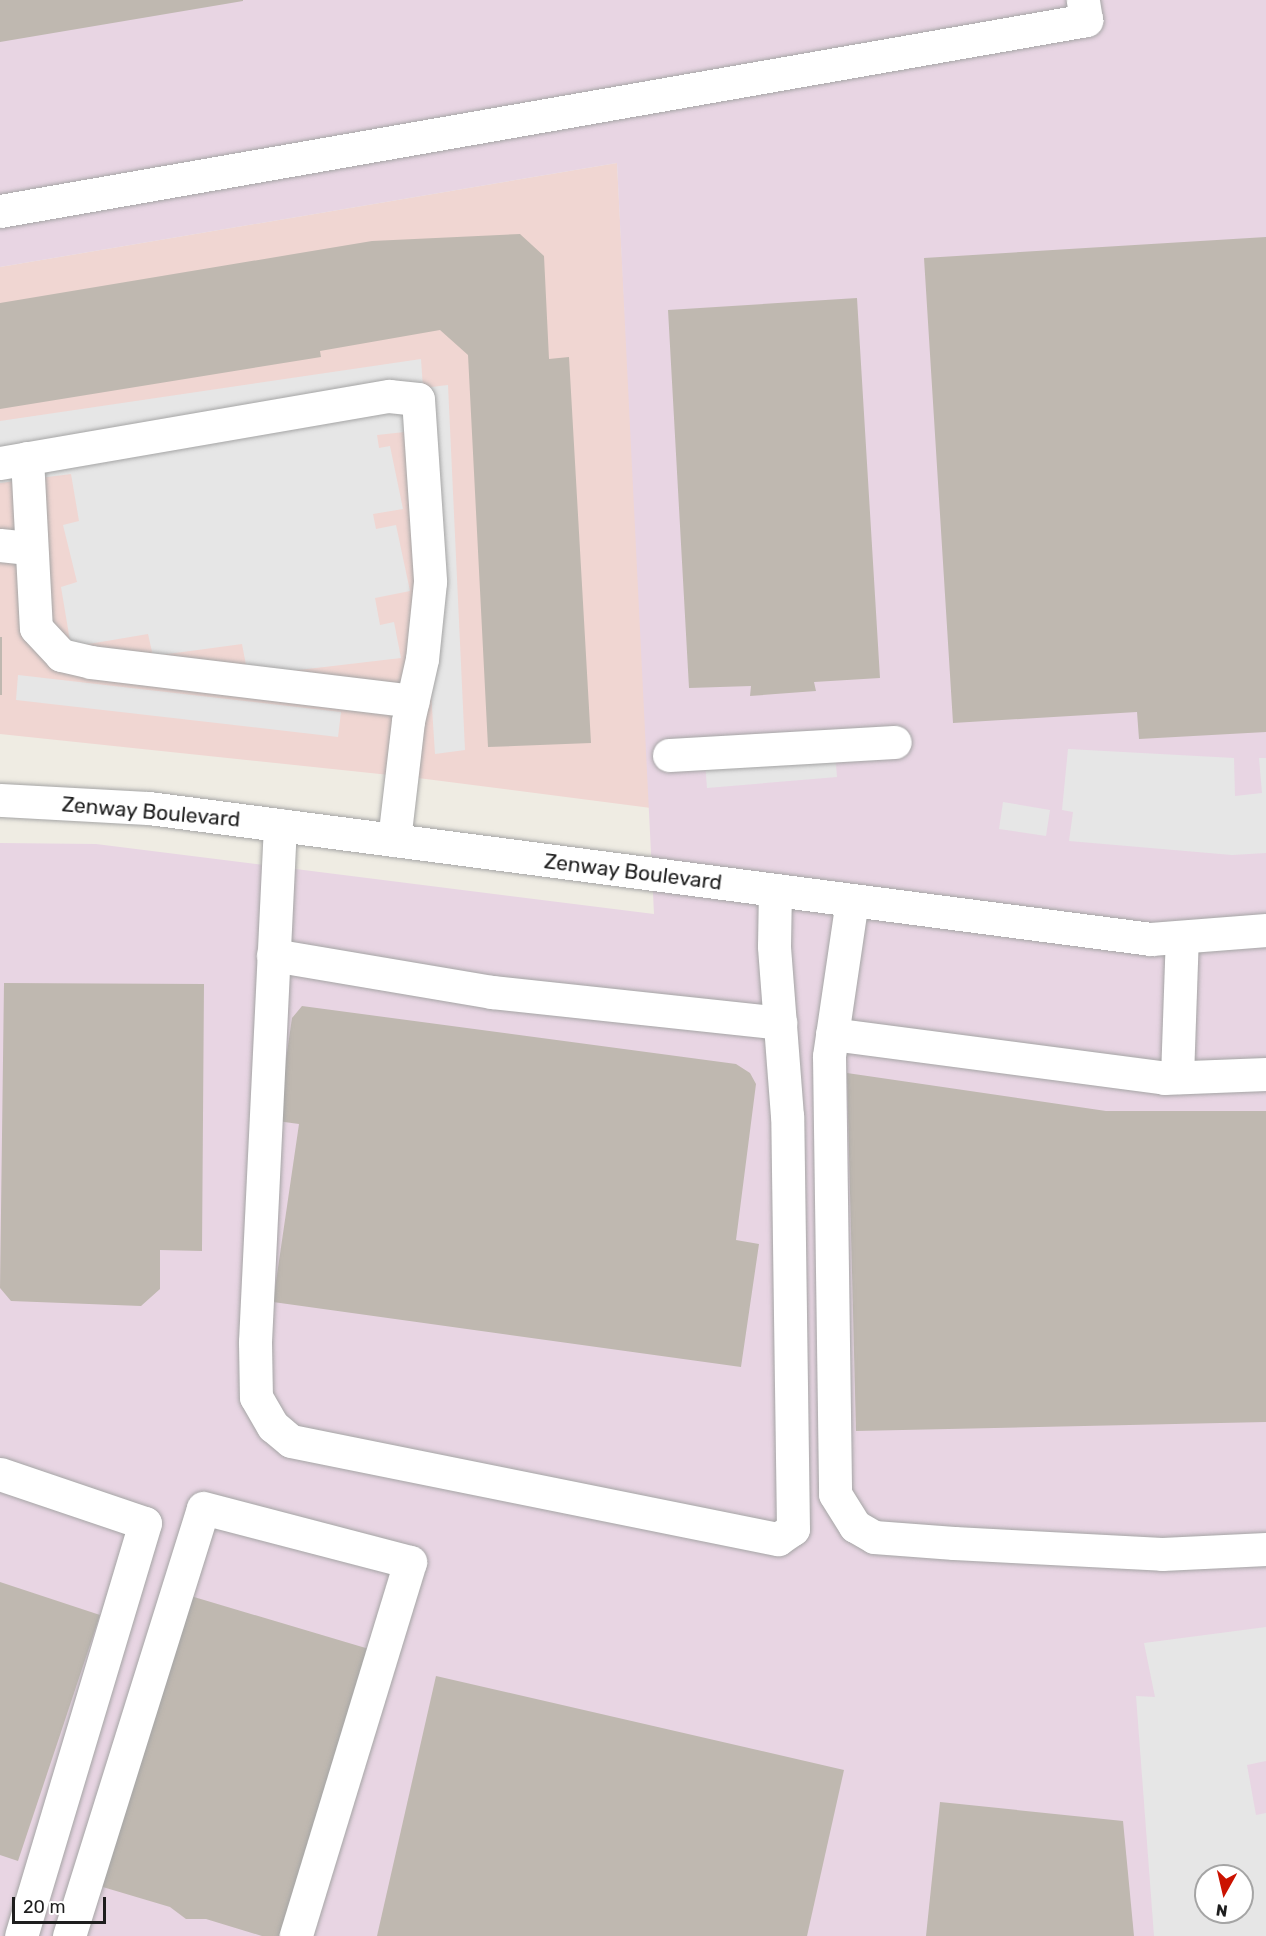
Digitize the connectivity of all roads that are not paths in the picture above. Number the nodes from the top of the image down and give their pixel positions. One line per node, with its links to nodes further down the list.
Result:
1 (1083, 0): 2 (street)
2 (0, 211)
3 (14, 461): 4 (street); 5 (street)
4 (15, 547): 5 (street)
5 (413, 701): 10 (street)
6 (895, 742): 7 (street)
7 (669, 755)
8 (0, 800): 9 (street, Zenway Boulevard)
9 (280, 825): 10 (street, Zenway Boulevard); 15 (street)
10 (394, 840): 11 (street, Zenway Boulevard)
11 (775, 890): 12 (street, Zenway Boulevard); 16 (street)
12 (852, 900): 14 (street, Zenway Boulevard); 17 (street)
13 (1266, 930): 14 (street, Zenway Boulevard)
14 (1182, 937): 19 (street)
15 (273, 955): 16 (street); 16 (street)
16 (780, 1023)
17 (832, 1034): 19 (street); 21 (street)
18 (1266, 1074): 19 (street)
19 (1177, 1077)
20 (0, 1474): 22 (street)
21 (1266, 1549)
22 (15, 1922)
23 (69, 1936): 24 (street)
24 (296, 1936)

